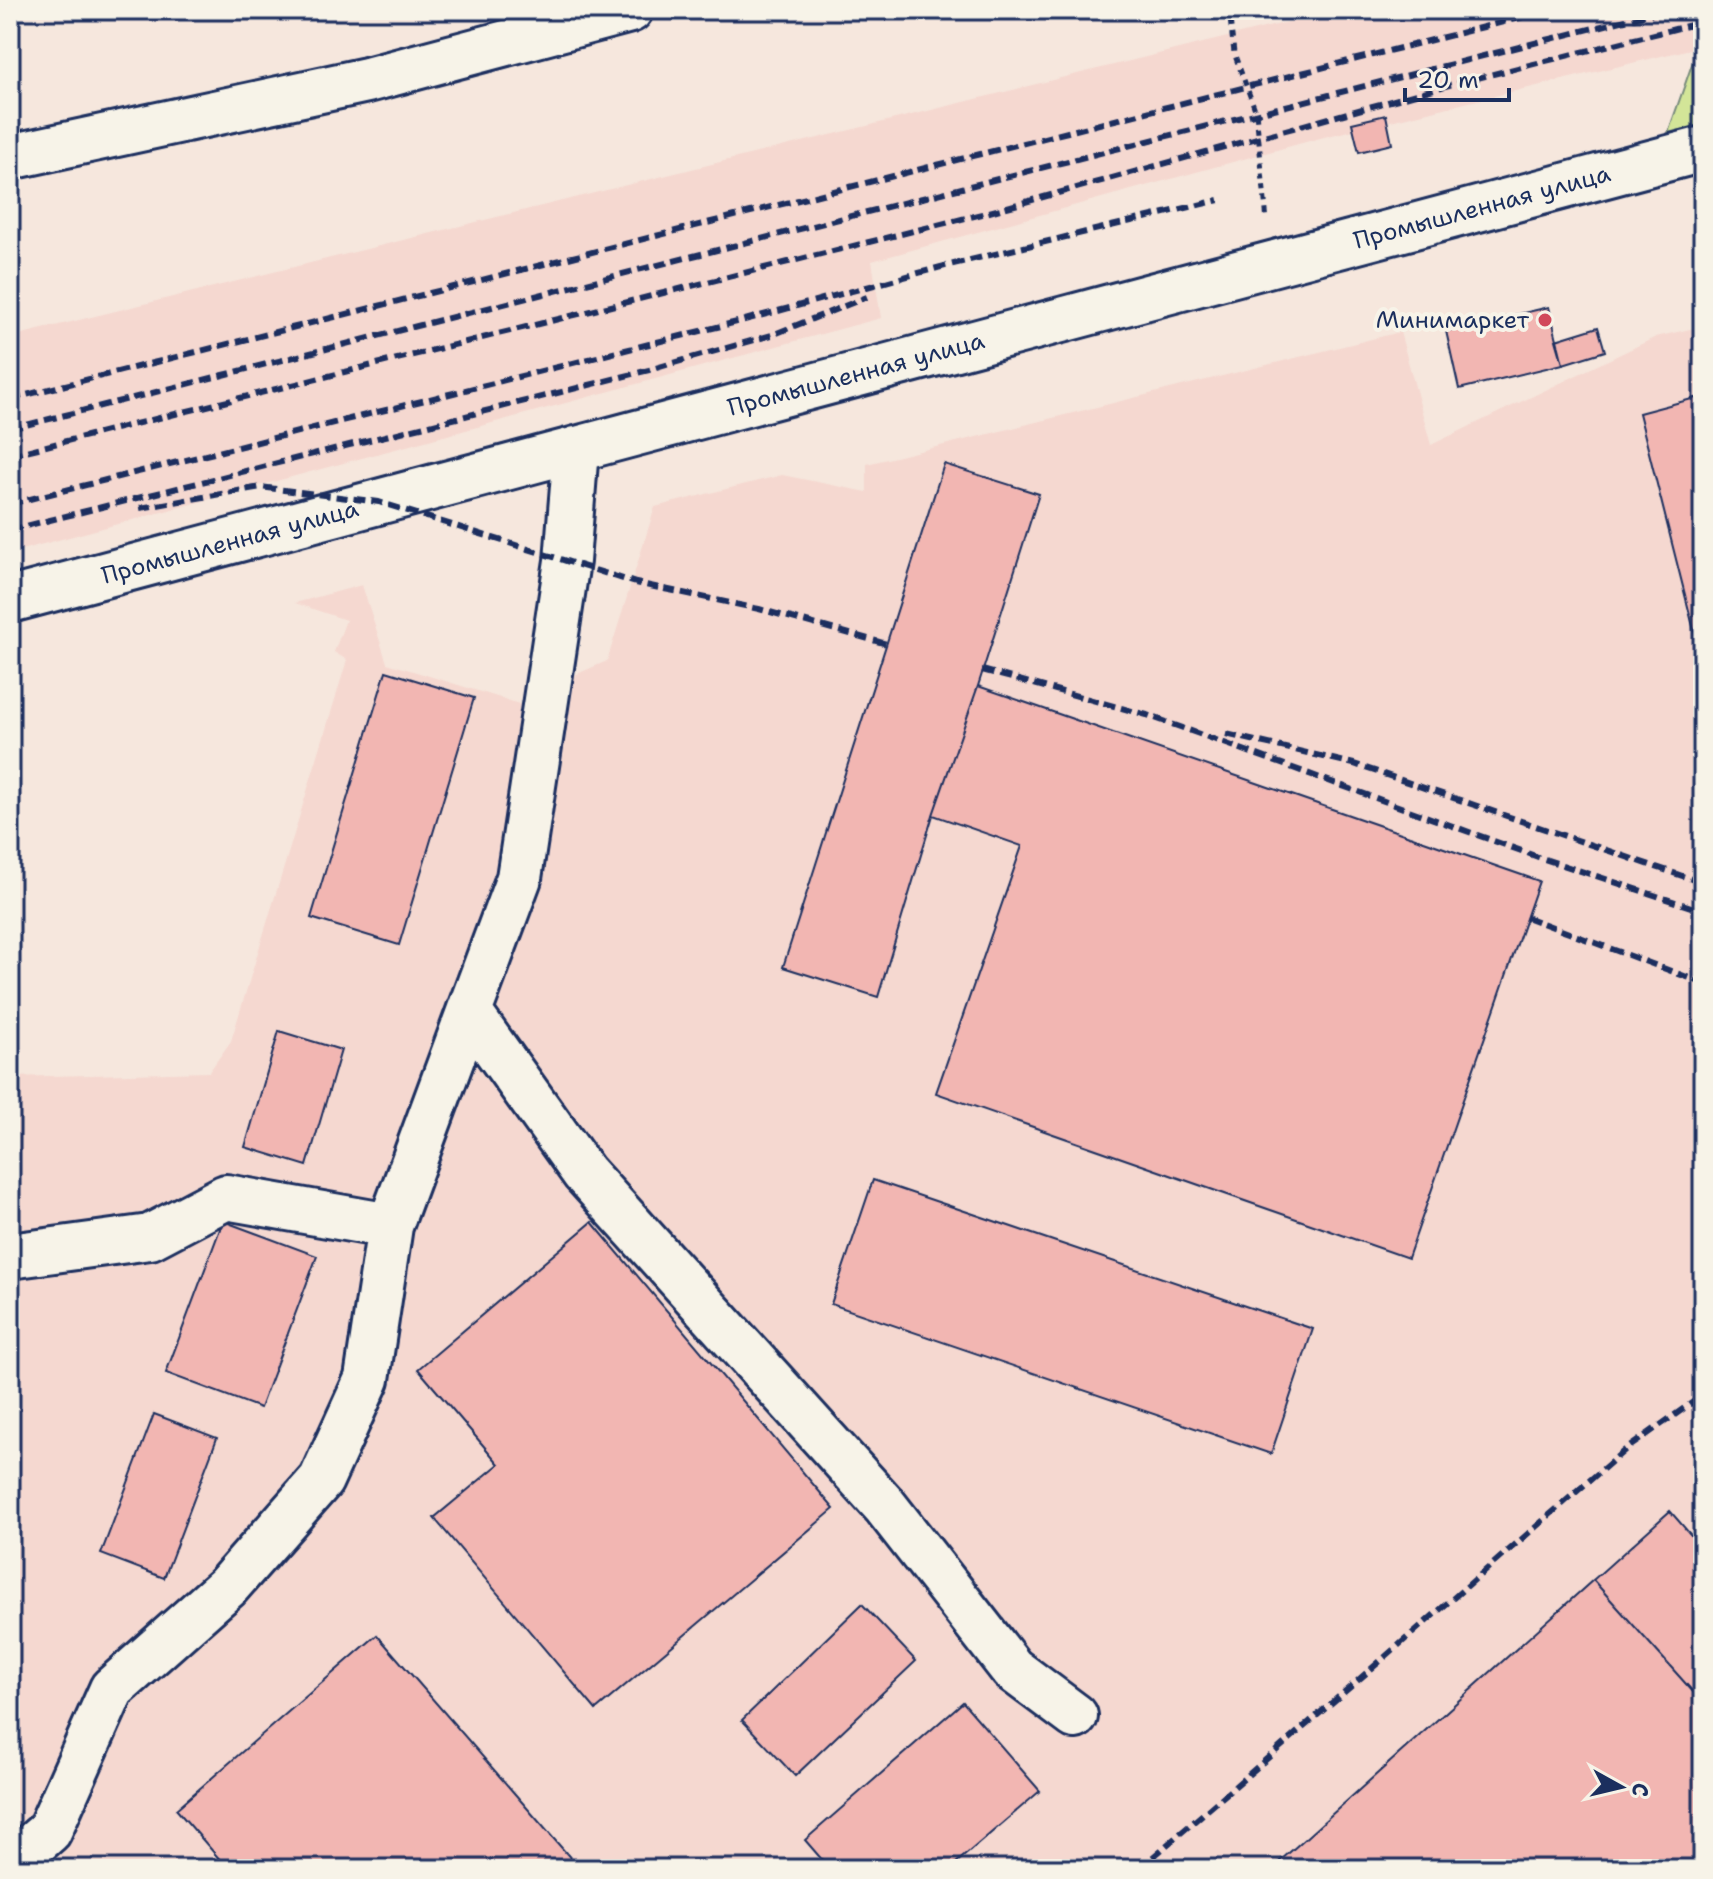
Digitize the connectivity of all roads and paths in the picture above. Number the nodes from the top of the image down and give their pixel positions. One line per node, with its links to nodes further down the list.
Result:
1 (630, 10): 4 (street)
2 (1229, 10): 5 (path)
3 (1703, 149): 6 (street, Промышленная улица)
4 (10, 157)
5 (1267, 221)
6 (576, 449): 7 (street, Промышленная улица); 8 (street)
7 (10, 600)
8 (469, 1012): 9 (street); 11 (street)
9 (390, 1226): 10 (street); 12 (street)
10 (10, 1256)
11 (1075, 1716)
12 (10, 1865)

